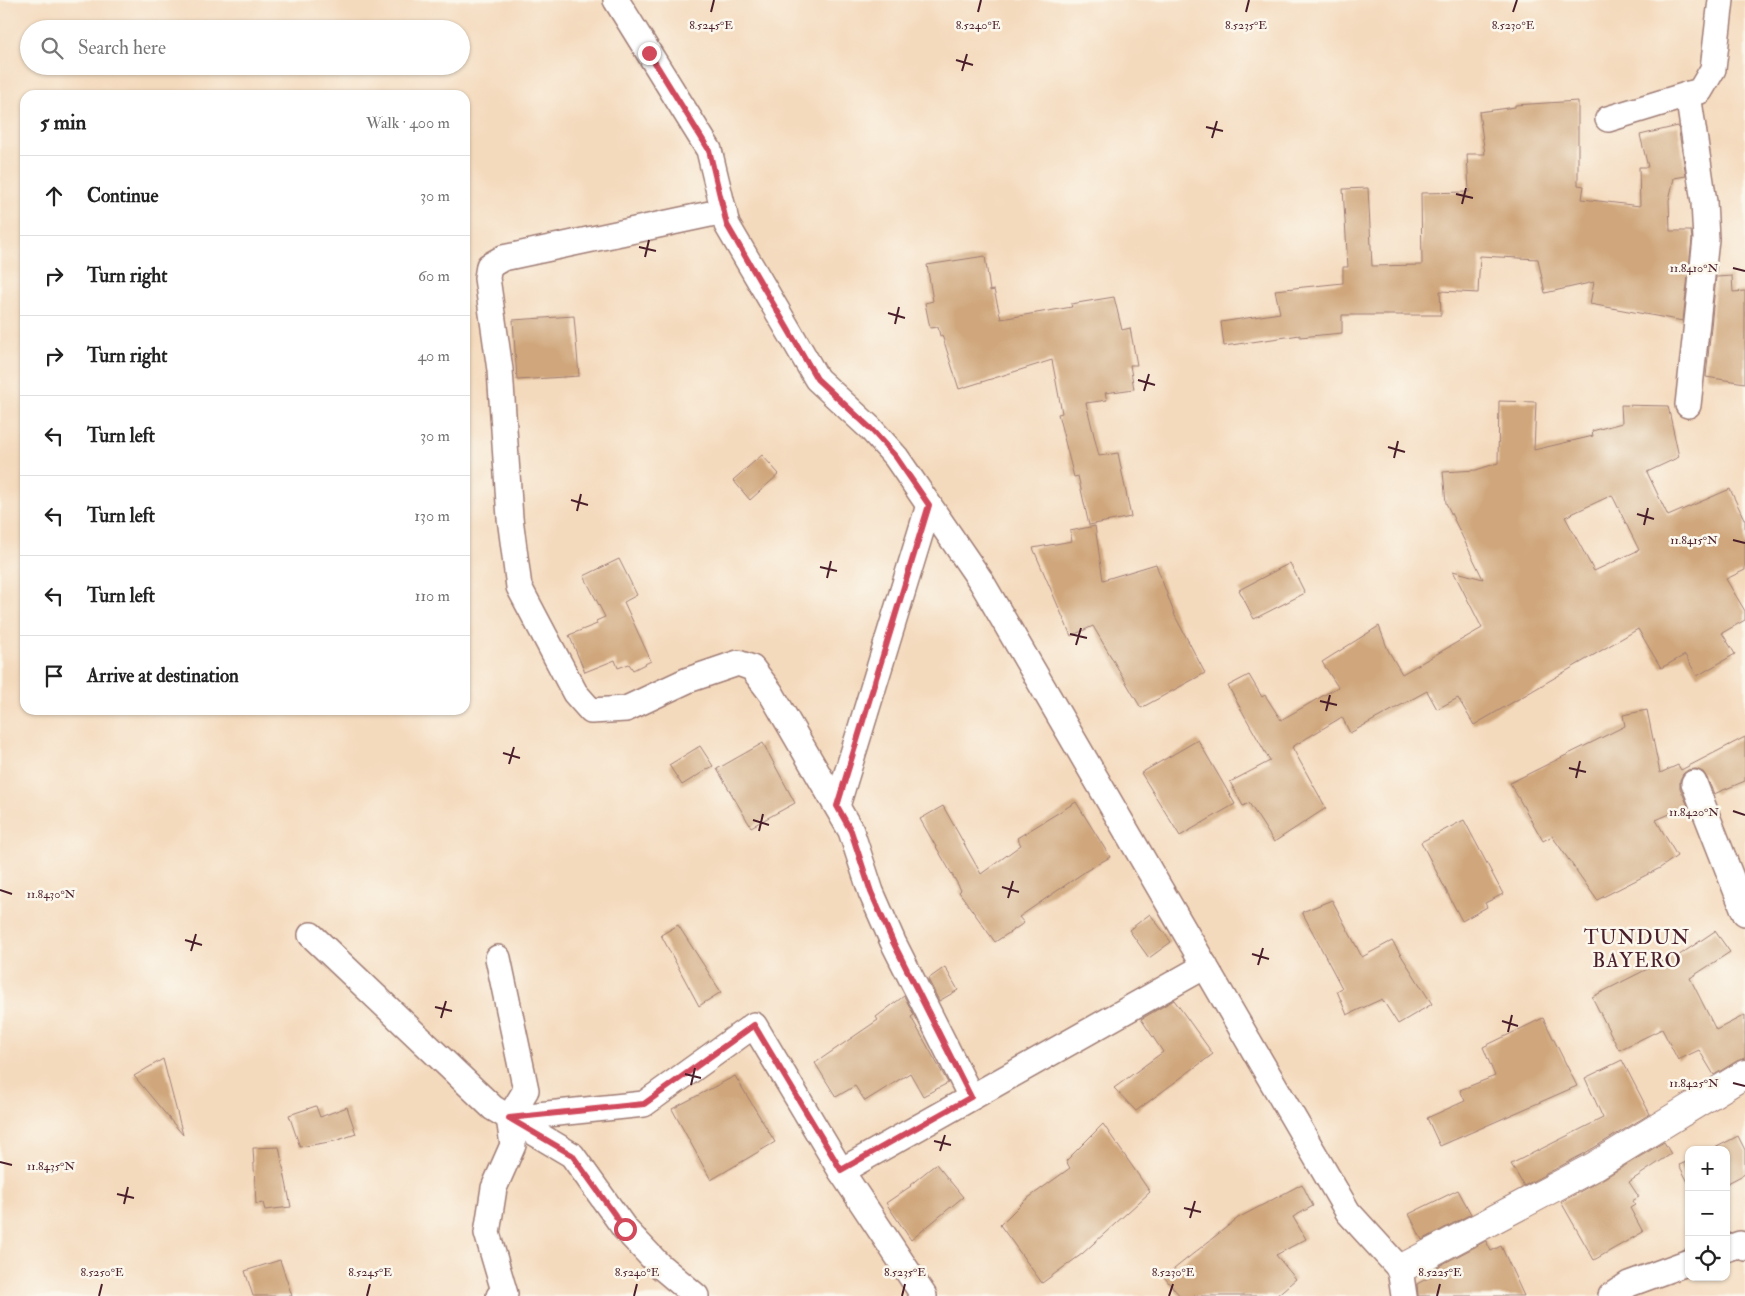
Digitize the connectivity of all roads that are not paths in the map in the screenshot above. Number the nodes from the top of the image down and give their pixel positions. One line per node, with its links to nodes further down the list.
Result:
1 (616, 0): 5 (street)
2 (1721, 0): 3 (street)
3 (1688, 94): 4 (street); 6 (street)
4 (1608, 119)
5 (724, 211): 7 (street); 9 (street)
6 (1688, 405)
7 (929, 505): 9 (street); 13 (street)
8 (1694, 783): 10 (street)
9 (837, 806): 15 (street)
10 (1745, 913)
11 (311, 935): 16 (street)
12 (498, 958): 16 (street)
13 (1205, 966): 15 (street); 21 (street)
14 (1745, 1074): 21 (street)
15 (971, 1097): 17 (street)
16 (509, 1118): 17 (street); 22 (street); 23 (street)
17 (841, 1170): 24 (street)
18 (1730, 1248): 19 (street)
19 (1745, 1248)
20 (1685, 1263): 26 (street)
21 (1400, 1269): 25 (street)
22 (499, 1296)
23 (696, 1296)
24 (924, 1296)
25 (1404, 1296)
26 (1611, 1296)

